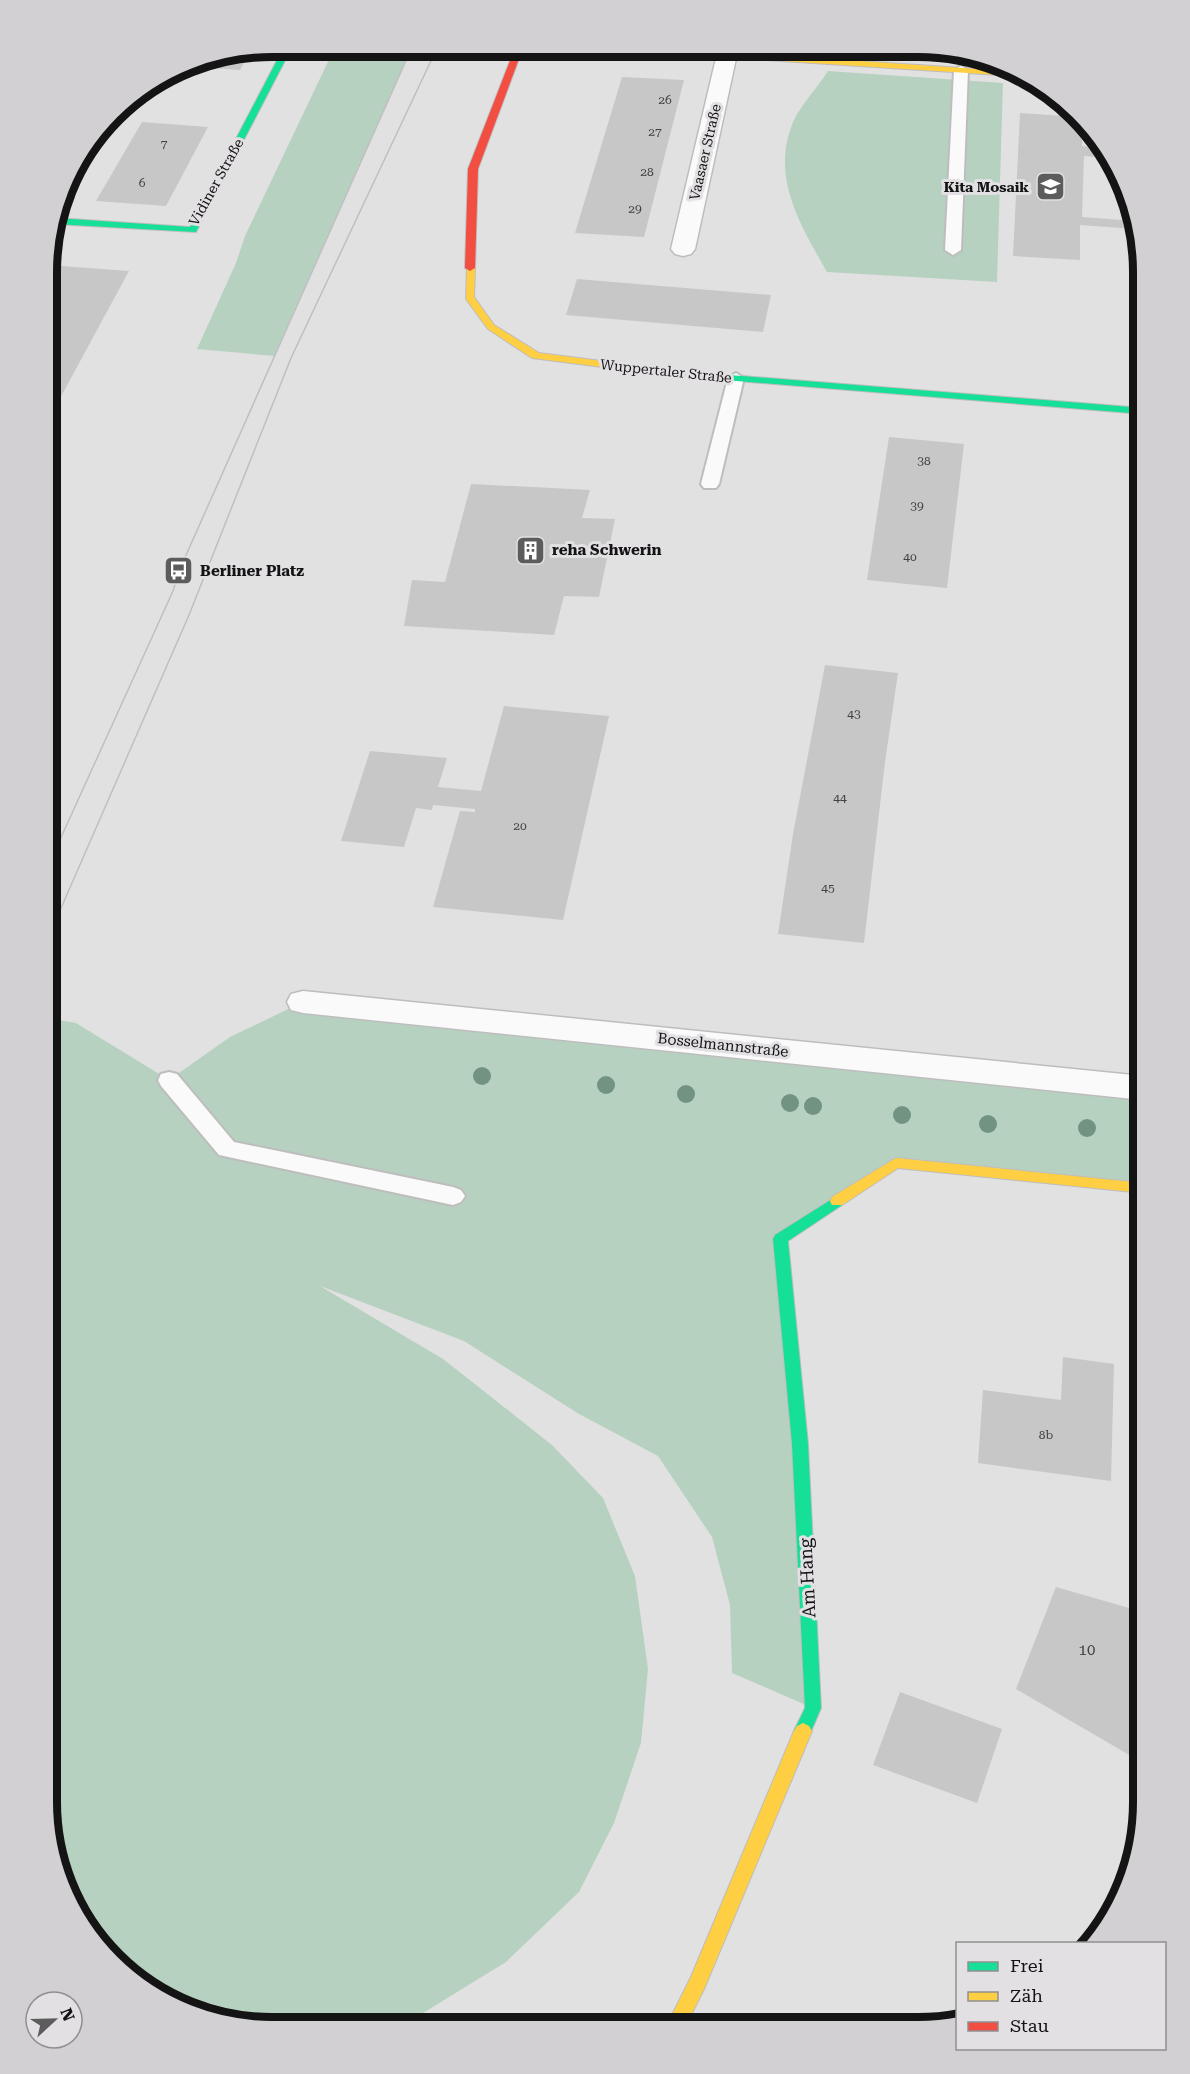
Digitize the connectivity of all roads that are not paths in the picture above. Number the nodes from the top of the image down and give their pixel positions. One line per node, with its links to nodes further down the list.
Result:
1 (283, 57): 7 (street, Vidiner Straße)
2 (516, 57): 10 (street, Wuppertaler Straße)
3 (726, 57): 8 (street, Vaasaer Straße)
4 (771, 57): 5 (street)
5 (961, 70): 6 (street); 9 (lane)
6 (1000, 73)
7 (63, 222)
8 (683, 249)
9 (953, 250)
10 (736, 378): 11 (street, Wuppertaler Straße); 12 (lane)
11 (1133, 410)
12 (710, 484)
13 (303, 1002): 15 (street, Bosselmannstraße)
14 (170, 1080): 17 (lane)
15 (1133, 1087)
16 (1133, 1187): 18 (street, Am Hang)
17 (453, 1196)
18 (680, 2017)

